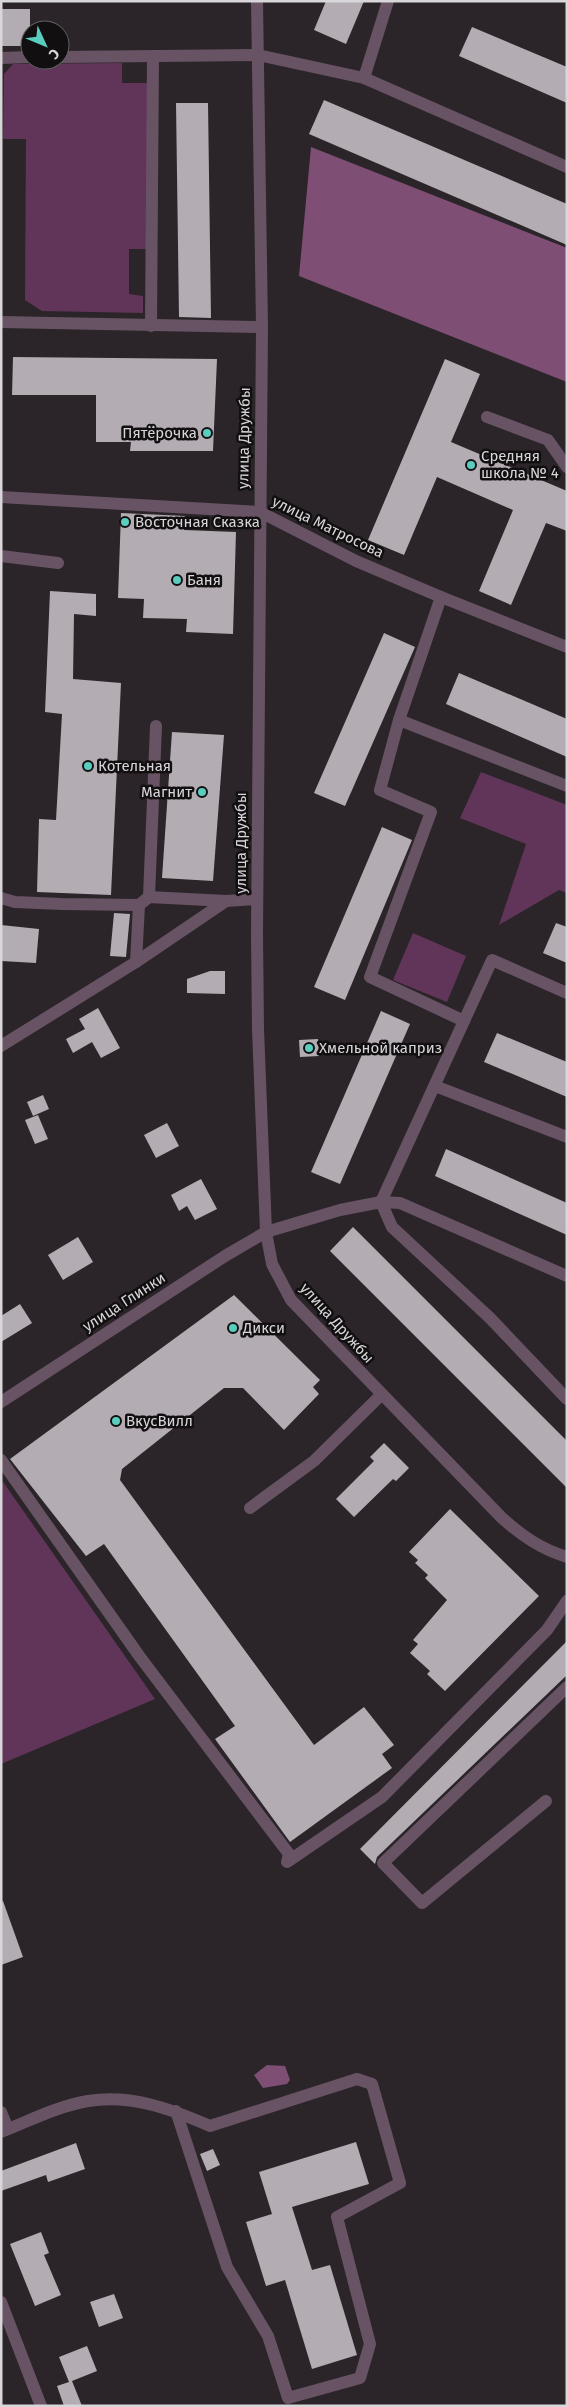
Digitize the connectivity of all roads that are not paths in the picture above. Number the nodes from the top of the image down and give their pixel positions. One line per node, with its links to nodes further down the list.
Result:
1 (257, 1): 3 (street, улица Дружбы)
2 (388, 1): 8 (street)
3 (258, 55): 4 (street); 8 (street); 12 (street, улица Дружбы)
4 (153, 56): 6 (street); 11 (street)
5 (20, 57): 7 (street)
6 (70, 57)
7 (1, 58)
8 (364, 78): 9 (street)
9 (567, 167)
10 (1, 322): 11 (street)
11 (151, 326): 12 (street)
12 (262, 327): 16 (street, улица Дружбы)
13 (488, 417): 14 (street)
14 (567, 467)
15 (1, 497): 16 (street, улица Матросова)
16 (260, 512): 19 (street, улица Матросова); 26 (street, улица Дружбы)
17 (1, 556): 18 (street)
18 (58, 563)
19 (441, 597): 20 (street, улица Матросова); 21 (street)
20 (567, 647)
21 (399, 720): 23 (street); 31 (street)
22 (156, 726): 24 (street)
23 (567, 786)
24 (149, 896): 27 (street); 28 (street)
25 (1, 898): 28 (street)
26 (257, 899): 27 (street); 36 (street, улица Дружбы)
27 (226, 901): 29 (street)
28 (139, 905): 29 (street)
29 (136, 962): 32 (street)
30 (567, 992): 31 (street)
31 (464, 1021): 33 (street)
32 (1, 1046)
33 (434, 1086): 34 (street); 35 (street)
34 (567, 1137)
35 (380, 1202): 36 (street, улица Глинки); 37 (street); 39 (street)
36 (266, 1232): 38 (street, улица Дружбы); 40 (street, улица Глинки)
37 (567, 1276)
38 (381, 1395): 42 (street); 43 (street, улица Дружбы)
39 (567, 1398)
40 (1, 1402)
41 (1, 1460): 44 (street)
42 (250, 1508)
43 (567, 1558)
44 (567, 1601)
45 (567, 1687): 46 (street)
46 (546, 1801)
47 (176, 2111): 47 (street); 49 (street)
48 (1, 2112): 49 (street)
49 (5, 2130)
50 (1, 2302): 51 (street)
51 (42, 2406)

